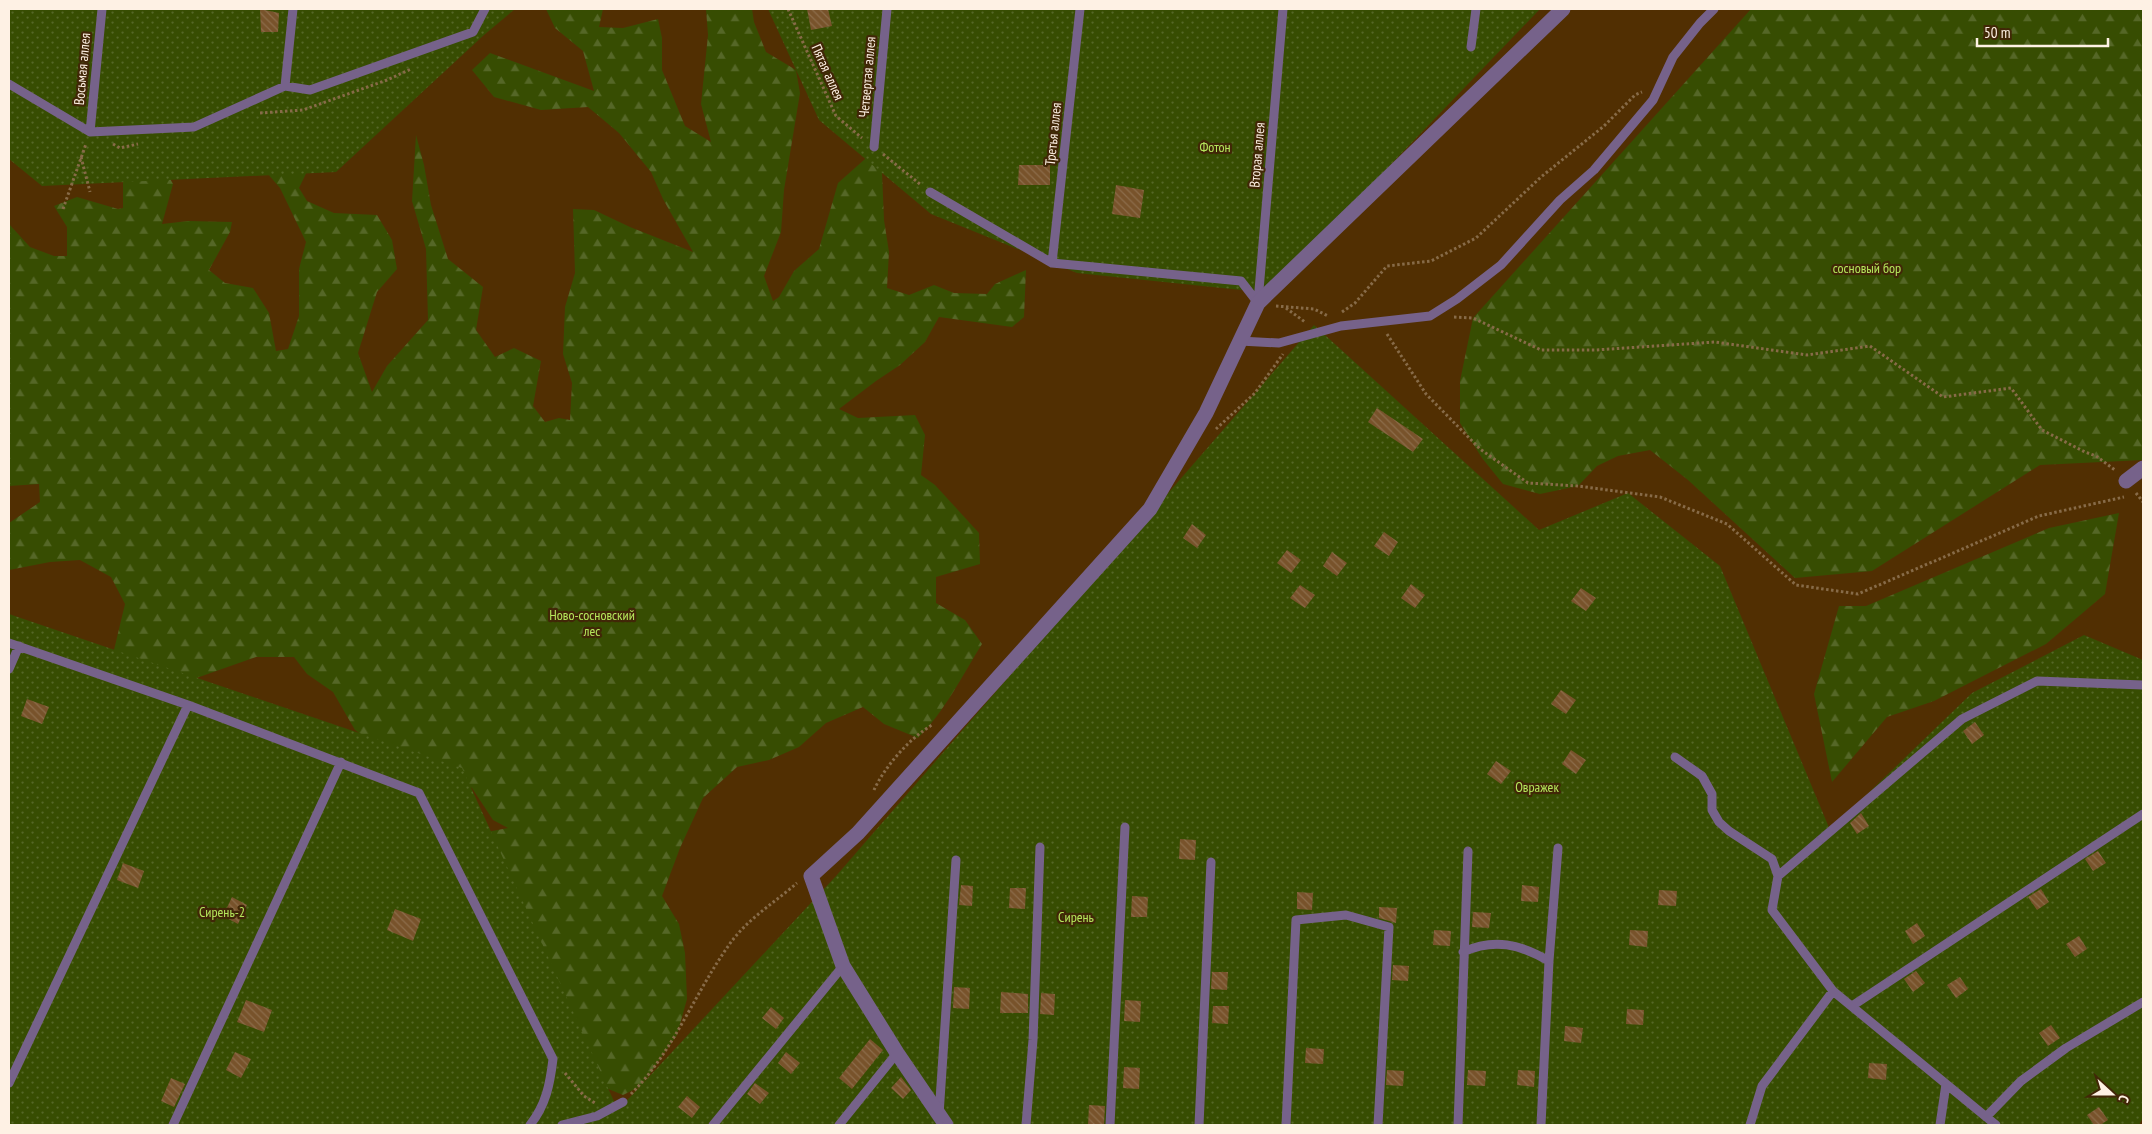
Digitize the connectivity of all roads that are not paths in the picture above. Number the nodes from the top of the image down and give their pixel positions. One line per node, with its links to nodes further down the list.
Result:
1 (102, 9): 13 (lane, Восьмая аллея)
2 (293, 9): 12 (lane)
3 (485, 9): 12 (lane)
4 (887, 9): 14 (lane, Четвертая аллея)
5 (1080, 9): 16 (lane, Третья аллея)
6 (1283, 9): 17 (lane, Вторая аллея)
7 (1476, 9): 10 (lane)
8 (1563, 9): 17 (street)
9 (1714, 9): 18 (lane)
10 (1472, 47)
11 (9, 84): 13 (lane)
12 (285, 86): 13 (lane)
13 (90, 132)
14 (874, 147)
15 (930, 192): 16 (lane)
16 (1052, 263): 17 (lane)
17 (1258, 303): 18 (street)
18 (1240, 341): 38 (street)
19 (2143, 468): 20 (street)
20 (2126, 481)
21 (9, 643): 22 (lane)
22 (19, 646): 23 (lane); 25 (lane)
23 (9, 670)
24 (2143, 685): 35 (lane)
25 (188, 705): 27 (lane); 43 (lane)
26 (1675, 757): 35 (lane)
27 (341, 762): 48 (lane); 49 (lane)
28 (2143, 814): 41 (lane)
29 (1125, 827): 54 (lane)
30 (1040, 847): 53 (lane)
31 (1558, 848): 37 (lane)
32 (1468, 851): 36 (lane)
33 (956, 860): 47 (lane)
34 (1211, 862): 55 (lane)
35 (1778, 876): 39 (lane)
36 (1463, 952): 37 (lane); 58 (lane)
37 (1549, 961): 59 (lane)
38 (843, 966): 42 (street); 51 (lane)
39 (1834, 991): 41 (lane); 60 (lane)
40 (2143, 1002): 46 (lane)
41 (1852, 1006): 44 (lane)
42 (897, 1053): 47 (street); 52 (lane)
43 (9, 1083)
44 (1946, 1084): 46 (lane); 61 (lane)
45 (623, 1102): 50 (lane)
46 (1986, 1117): 62 (lane)
47 (943, 1120)
48 (173, 1125)
49 (530, 1125)
50 (562, 1125)
51 (713, 1125)
52 (839, 1125)
53 (1026, 1125)
54 (1110, 1125)
55 (1198, 1125)
56 (1286, 1125): 57 (lane)
57 (1378, 1125)
58 (1458, 1125)
59 (1541, 1125)
60 (1750, 1125)
61 (1940, 1125)
62 (1996, 1125)

